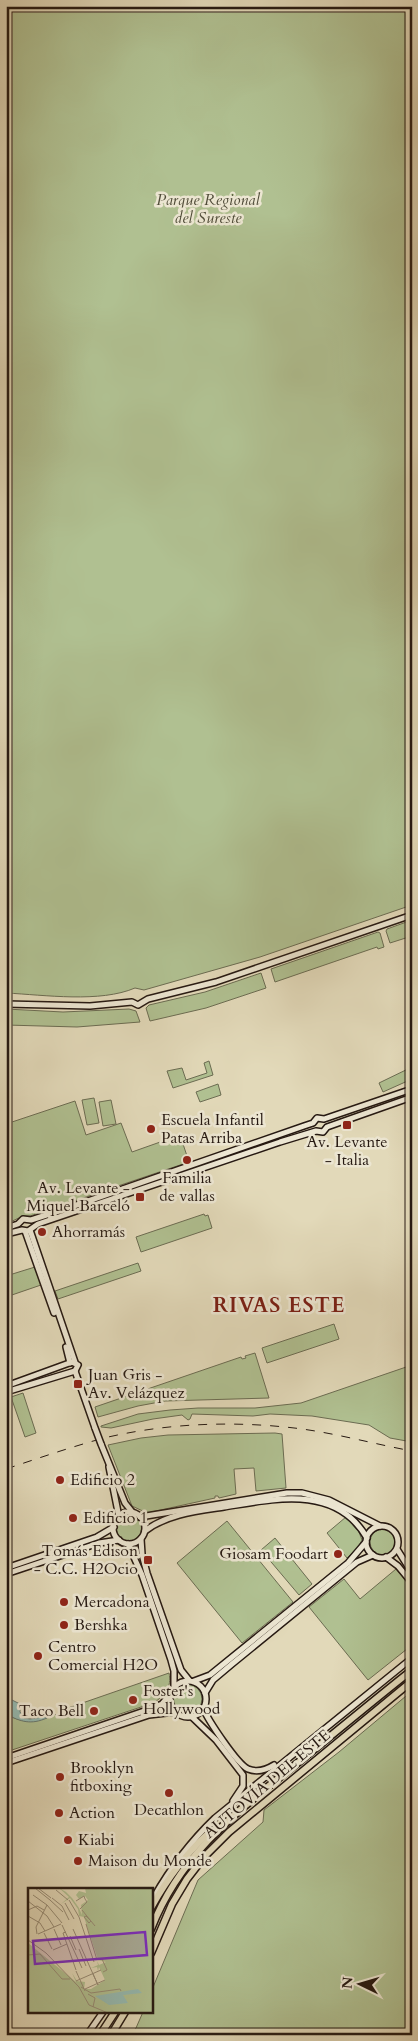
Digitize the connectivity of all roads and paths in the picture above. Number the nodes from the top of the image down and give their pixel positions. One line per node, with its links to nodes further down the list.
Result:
1 (412, 915): 2 (street)
2 (6, 1004)
3 (412, 1089): 5 (street)
4 (412, 1097): 7 (street)
5 (324, 1119): 6 (street); 7 (street)
6 (313, 1123): 8 (street); 9 (street)
7 (327, 1126): 8 (street)
8 (316, 1131): 12 (street)
9 (29, 1220): 10 (street); 12 (street)
10 (20, 1223): 11 (street); 12 (street)
11 (6, 1228)
12 (27, 1229): 13 (street); 14 (street)
13 (6, 1234)
14 (71, 1363): 15 (street); 16 (street)
15 (73, 1370): 17 (street); 18 (street, bridge)
16 (6, 1386)
17 (6, 1392)
18 (108, 1464): 19 (street); 20 (street)
19 (133, 1513): 20 (street); 21 (street)
20 (119, 1516): 23 (street)
21 (140, 1517): 22 (street); 24 (street)
22 (380, 1526): 27 (street); 29 (street)
23 (114, 1527): 26 (street); 32 (street)
24 (145, 1531): 25 (street); 27 (street)
25 (141, 1539): 28 (street); 38 (street)
26 (119, 1540): 28 (street); 34 (street)
27 (367, 1540): 30 (street); 38 (street)
28 (128, 1544): 40 (street)
29 (396, 1549): 31 (street); 33 (street)
30 (373, 1555): 31 (street); 41 (street)
31 (386, 1557): 35 (street)
32 (6, 1568)
33 (412, 1573)
34 (6, 1574)
35 (412, 1583)
36 (412, 1658): 46 (street)
37 (412, 1670): 50 (highway, AUTOVÍA DEL ESTE)
38 (191, 1681): 40 (street); 41 (street)
39 (412, 1681): 54 (highway, AUTOVÍA DEL ESTE)
40 (174, 1686): 42 (street)
41 (205, 1694): 43 (street)
42 (169, 1696): 44 (street); 47 (street)
43 (203, 1708): 45 (street); 46 (street)
44 (175, 1712): 45 (street); 48 (street)
45 (192, 1717): 49 (street)
46 (290, 1756): 49 (street)
47 (6, 1758)
48 (6, 1763)
49 (230, 1805): 51 (street)
50 (227, 1820): 52 (highway); 53 (highway, AUTOVÍA DEL ESTE)
51 (152, 1901)
52 (152, 1906)
53 (152, 1927)
54 (152, 1951)
55 (102, 2014): 58 (street)
56 (114, 2014): 59 (highway)
57 (124, 2014): 60 (highway)
58 (87, 2035)
59 (100, 2035)
60 (111, 2035)

